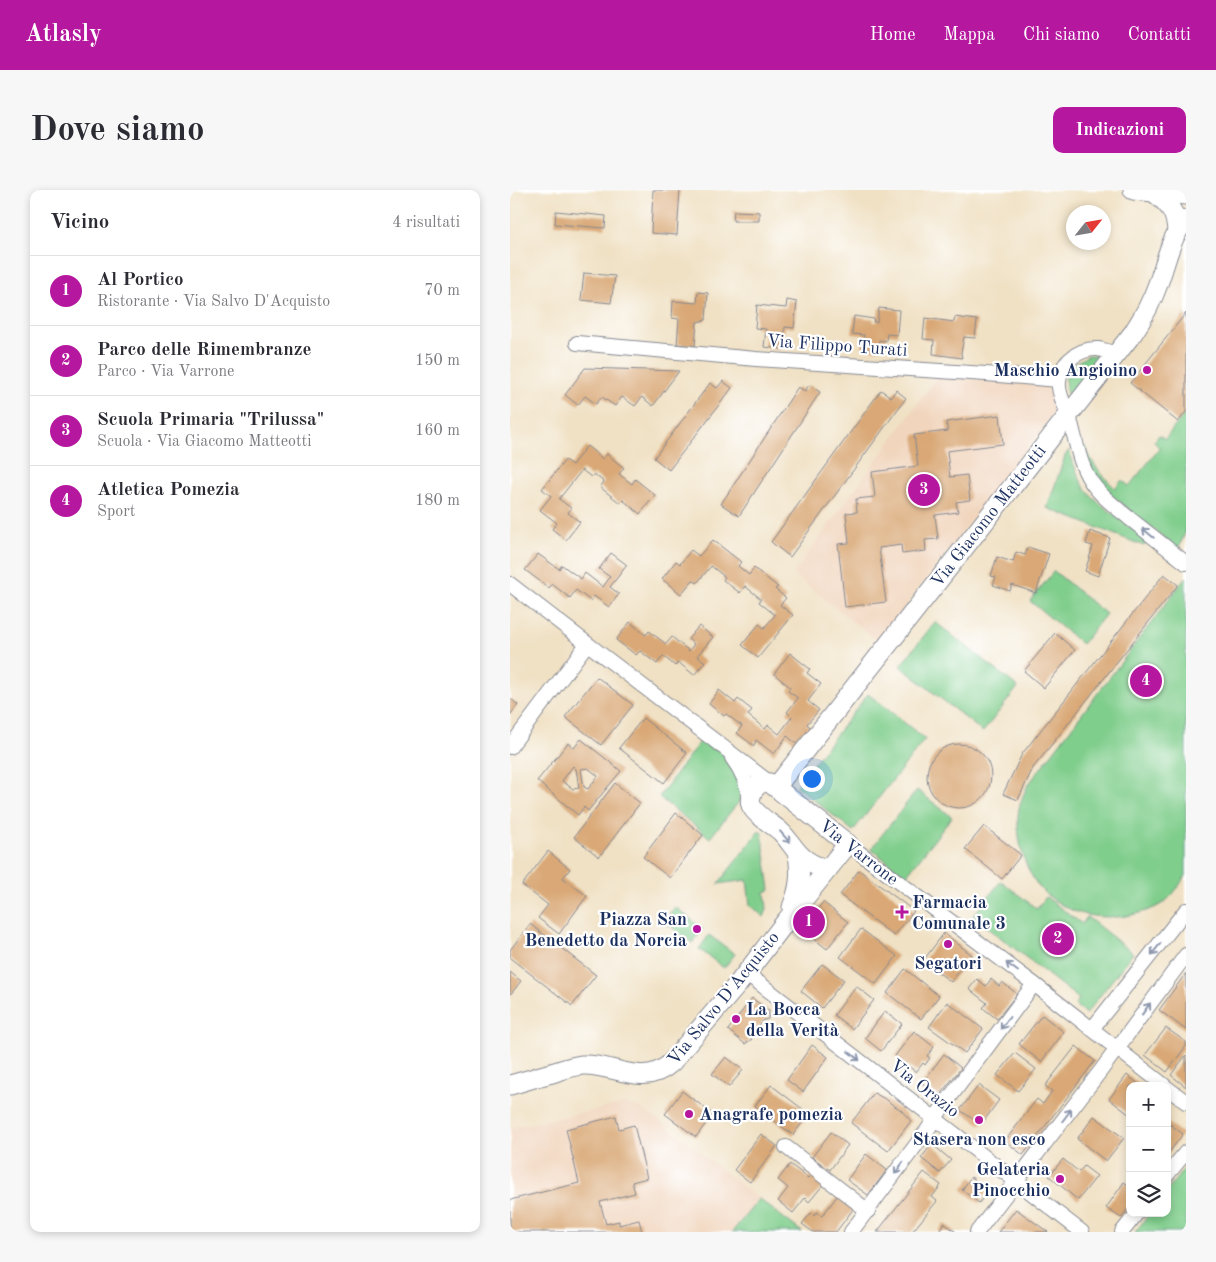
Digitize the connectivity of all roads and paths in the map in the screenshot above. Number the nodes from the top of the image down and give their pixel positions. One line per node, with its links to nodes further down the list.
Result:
1 (1133, 190): 2 (street)
2 (1152, 192): 3 (street); 4 (street, Via Giacomo Matteotti)
3 (1186, 195)
4 (1181, 226): 6 (street, Via Giacomo Matteotti)
5 (577, 343): 7 (street, Via Filippo Turati)
6 (1116, 354): 7 (street); 8 (street, Via Giacomo Matteotti)
7 (1058, 380): 8 (street)
8 (1069, 414): 9 (street, one-way to 8); 14 (street, Via Giacomo Matteotti)
9 (1186, 563)
10 (510, 584): 11 (street, Via Varrone)
11 (587, 644): 12 (street, Via Varrone); 13 (street)
12 (720, 745): 14 (street, Via Varrone); 15 (street, Via Varrone)
13 (510, 747)
14 (773, 785): 15 (street, Via Giacomo Matteotti); 16 (street, Via Varrone)
15 (750, 803): 17 (street, one-way to 17)
16 (848, 844): 18 (street, Via Salvo D'Acquisto); 23 (street, Via Varrone, one-way to 16)
17 (798, 854): 18 (street); 19 (street, Via Salvo D'Acquisto)
18 (828, 869): 19 (street, Via Salvo D'Acquisto)
19 (787, 920): 22 (street, Via Salvo D'Acquisto)
20 (1183, 920): 24 (street, one-way to 24)
21 (1186, 955): 25 (street, one-way to 21)
22 (746, 973): 27 (street, Via Salvo D'Acquisto); 30 (street, Via Orazio, one-way to 30)
23 (1034, 984): 24 (street, Via Varrone); 30 (street, one-way to 30)
24 (1092, 1029): 25 (street, Via Varrone)
25 (1117, 1049): 26 (street, Via Varrone); 34 (street, one-way to 25)
26 (1160, 1082)
27 (510, 1085)
28 (1171, 1091): 29 (street, Via Varrone)
29 (1186, 1102)
30 (934, 1118): 34 (street, Via Orazio); 35 (street, one-way to 35)
31 (786, 1147): 35 (street)
32 (1186, 1152): 33 (street)
33 (1169, 1172)
34 (1016, 1181): 38 (street); 39 (street, Via Orazio)
35 (868, 1211): 37 (street)
36 (1134, 1217): 40 (street)
37 (851, 1232)
38 (977, 1232)
39 (1082, 1232)
40 (1122, 1232)

